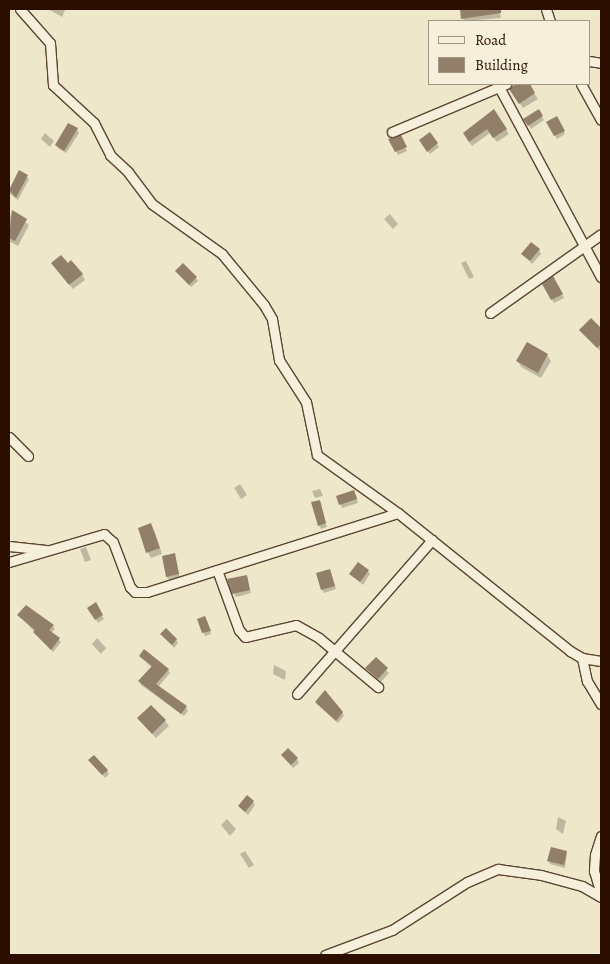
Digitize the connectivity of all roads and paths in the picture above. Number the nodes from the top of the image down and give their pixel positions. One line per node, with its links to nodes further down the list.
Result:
1 (20, 9): 12 (street)
2 (502, 85): 5 (street); 7 (street)
3 (582, 85): 4 (street)
4 (601, 120)
5 (392, 132)
6 (601, 234): 7 (street)
7 (584, 245): 8 (street); 9 (street)
8 (601, 277)
9 (490, 313)
10 (9, 437): 11 (street)
11 (28, 456)
12 (398, 513): 13 (street); 17 (street)
13 (432, 540): 18 (street); 19 (street)
14 (9, 546): 15 (street)
15 (49, 550): 16 (street); 17 (street)
16 (9, 562)
17 (217, 570): 18 (street)
18 (336, 651): 21 (street); 22 (street)
19 (582, 658): 20 (street); 23 (street)
20 (601, 661)
21 (378, 687)
22 (297, 694)
23 (601, 704)
24 (601, 836): 25 (street)
25 (601, 896): 26 (street)
26 (325, 955)

